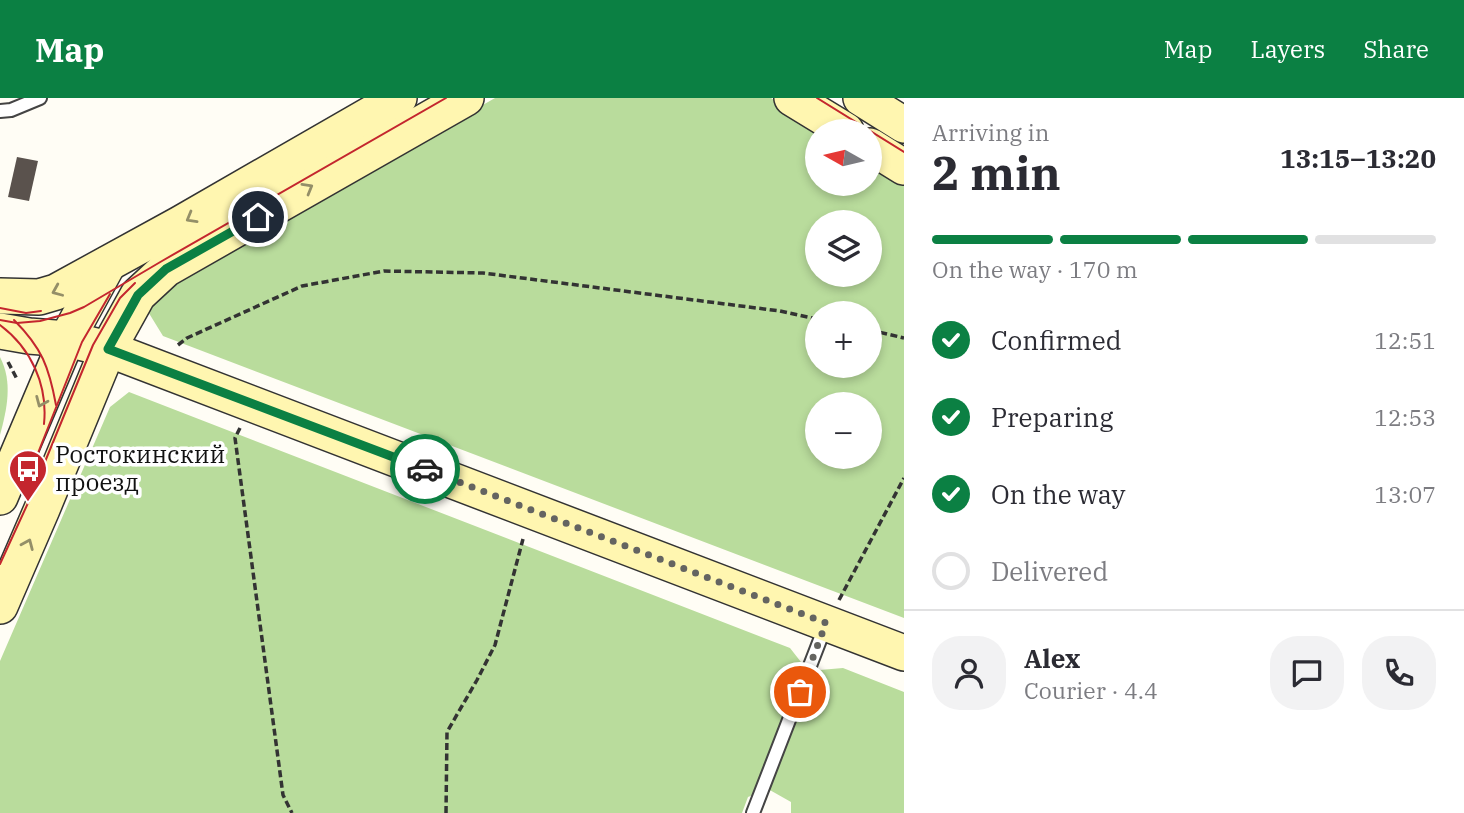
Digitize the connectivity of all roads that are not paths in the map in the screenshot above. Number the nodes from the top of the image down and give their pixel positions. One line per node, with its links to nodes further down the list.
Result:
1 (399, 98): 11 (main road, one-way to 11)
2 (466, 98): 15 (main road, one-way to 2)
3 (792, 98): 7 (main road)
4 (861, 98): 8 (main road)
5 (37, 99): 6 (lane)
6 (0, 111)
7 (826, 119)
8 (904, 125)
9 (882, 153): 10 (main road)
10 (904, 167)
11 (108, 264): 12 (main road, one-way to 12); 13 (main road)
12 (0, 297): 13 (main road)
13 (67, 339): 14 (main road); 15 (main road); 16 (main road, one-way to 16)
14 (3, 345)
15 (108, 349): 17 (main road, one-way to 15); 18 (main road)
16 (0, 497)
17 (0, 606)
18 (826, 623): 19 (main road); 20 (lane)
19 (904, 653)
20 (753, 813)

